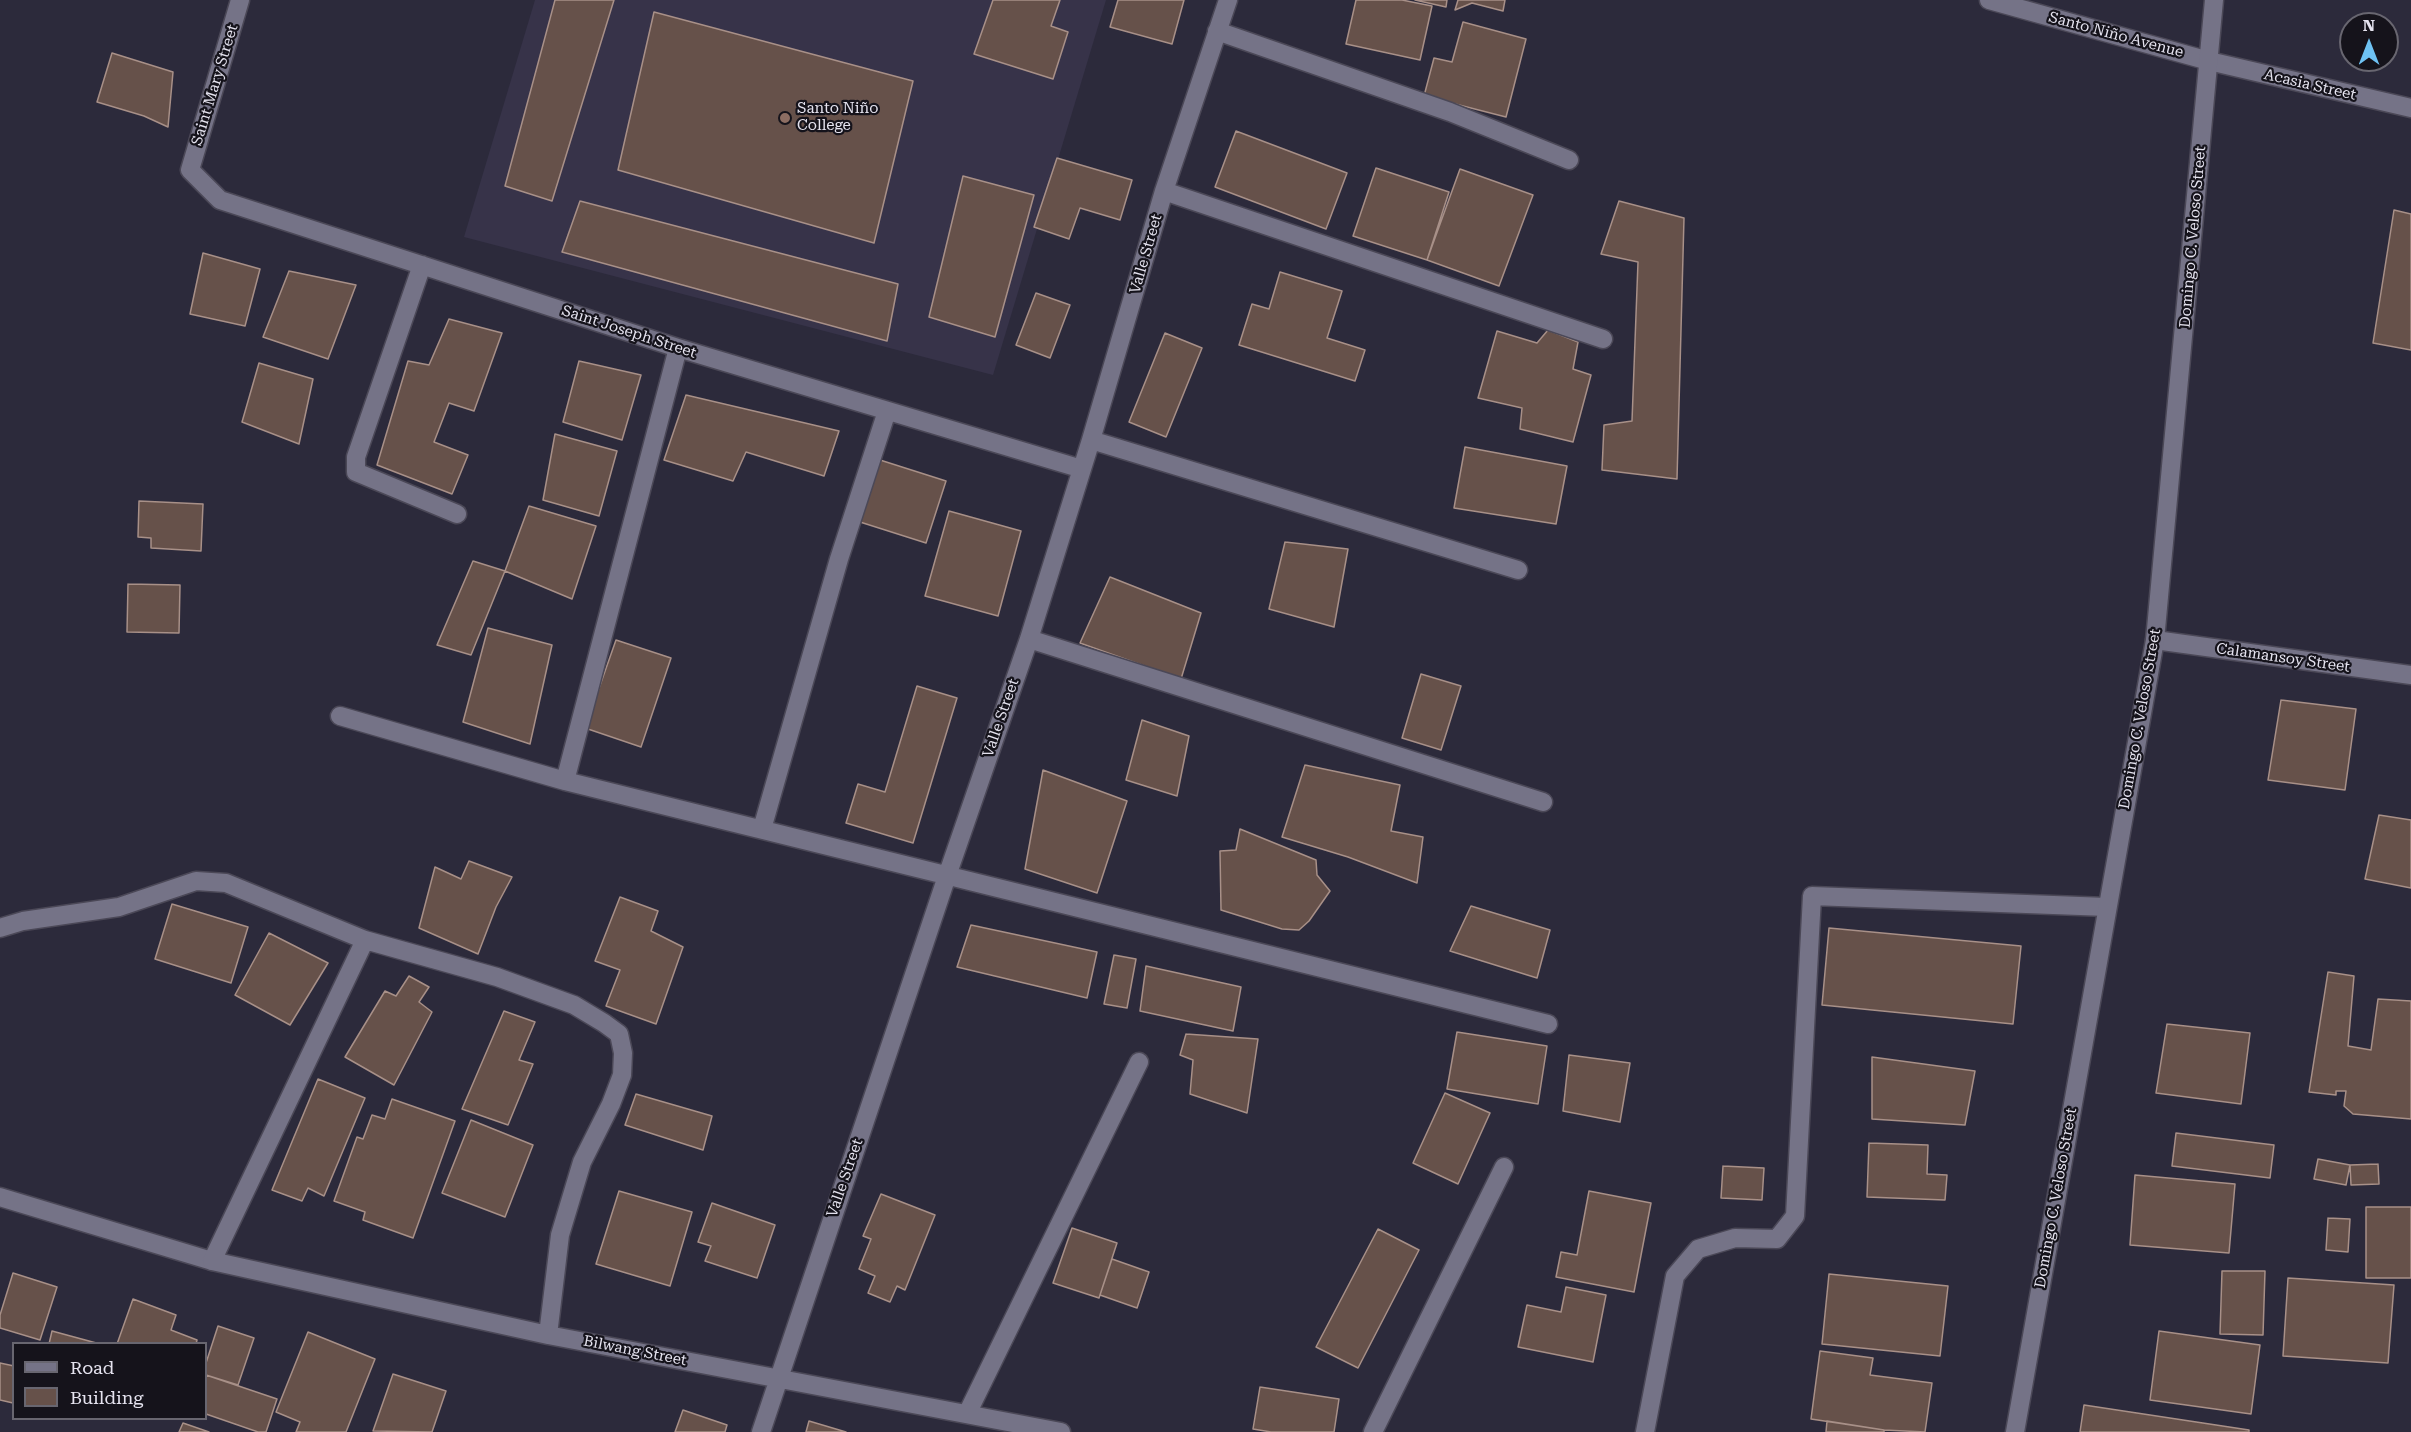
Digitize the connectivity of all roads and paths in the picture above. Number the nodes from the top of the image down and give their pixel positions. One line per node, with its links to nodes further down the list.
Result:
1 (240, 0): 9 (street, Saint Mary Street)
2 (1228, 0): 5 (street, Valle Street)
3 (1989, 0): 6 (street, Santo Niño Avenue)
4 (2214, 0): 6 (street, Domingo C. Veloso Street)
5 (1217, 30): 8 (street); 10 (street, Valle Street)
6 (2210, 61): 7 (street, Acasia Street); 20 (street, Domingo C. Veloso Street)
7 (2411, 108)
8 (1569, 160)
9 (190, 170): 11 (street, Saint Joseph Street)
10 (1164, 191): 12 (street); 15 (street, Valle Street)
11 (422, 265): 13 (street, Saint Joseph Street); 17 (street)
12 (1604, 339)
13 (678, 348): 14 (street, Saint Joseph Street); 23 (street)
14 (886, 411): 16 (street, Saint Joseph Street); 25 (street)
15 (1091, 440): 16 (street, Valle Street); 18 (street)
16 (1082, 469): 19 (street, Valle Street)
17 (458, 514)
18 (1518, 570)
19 (1029, 639): 24 (street); 26 (street, Valle Street)
20 (2155, 640): 21 (street, Calamansoy Street); 27 (street, Domingo C. Veloso Street)
21 (2411, 675)
22 (340, 716): 23 (street)
23 (565, 781): 25 (street)
24 (1543, 802)
25 (762, 829): 26 (street)
26 (947, 876): 30 (street); 36 (street, Valle Street)
27 (2107, 907): 41 (street); 42 (street, Domingo C. Veloso Street)
28 (0, 928): 29 (street)
29 (365, 940): 34 (street); 35 (street)
30 (1548, 1024)
31 (1139, 1062): 37 (street)
32 (1504, 1167): 40 (street)
33 (0, 1197): 34 (street, Bilwang Street)
34 (212, 1261): 35 (street, Bilwang Street)
35 (548, 1335): 36 (street, Bilwang Street)
36 (778, 1378): 37 (street, Bilwang Street); 38 (street, Valle Street)
37 (968, 1414): 39 (street, Bilwang Street)
38 (761, 1432)
39 (1060, 1432)
40 (1373, 1432)
41 (1645, 1432)
42 (2015, 1432)

